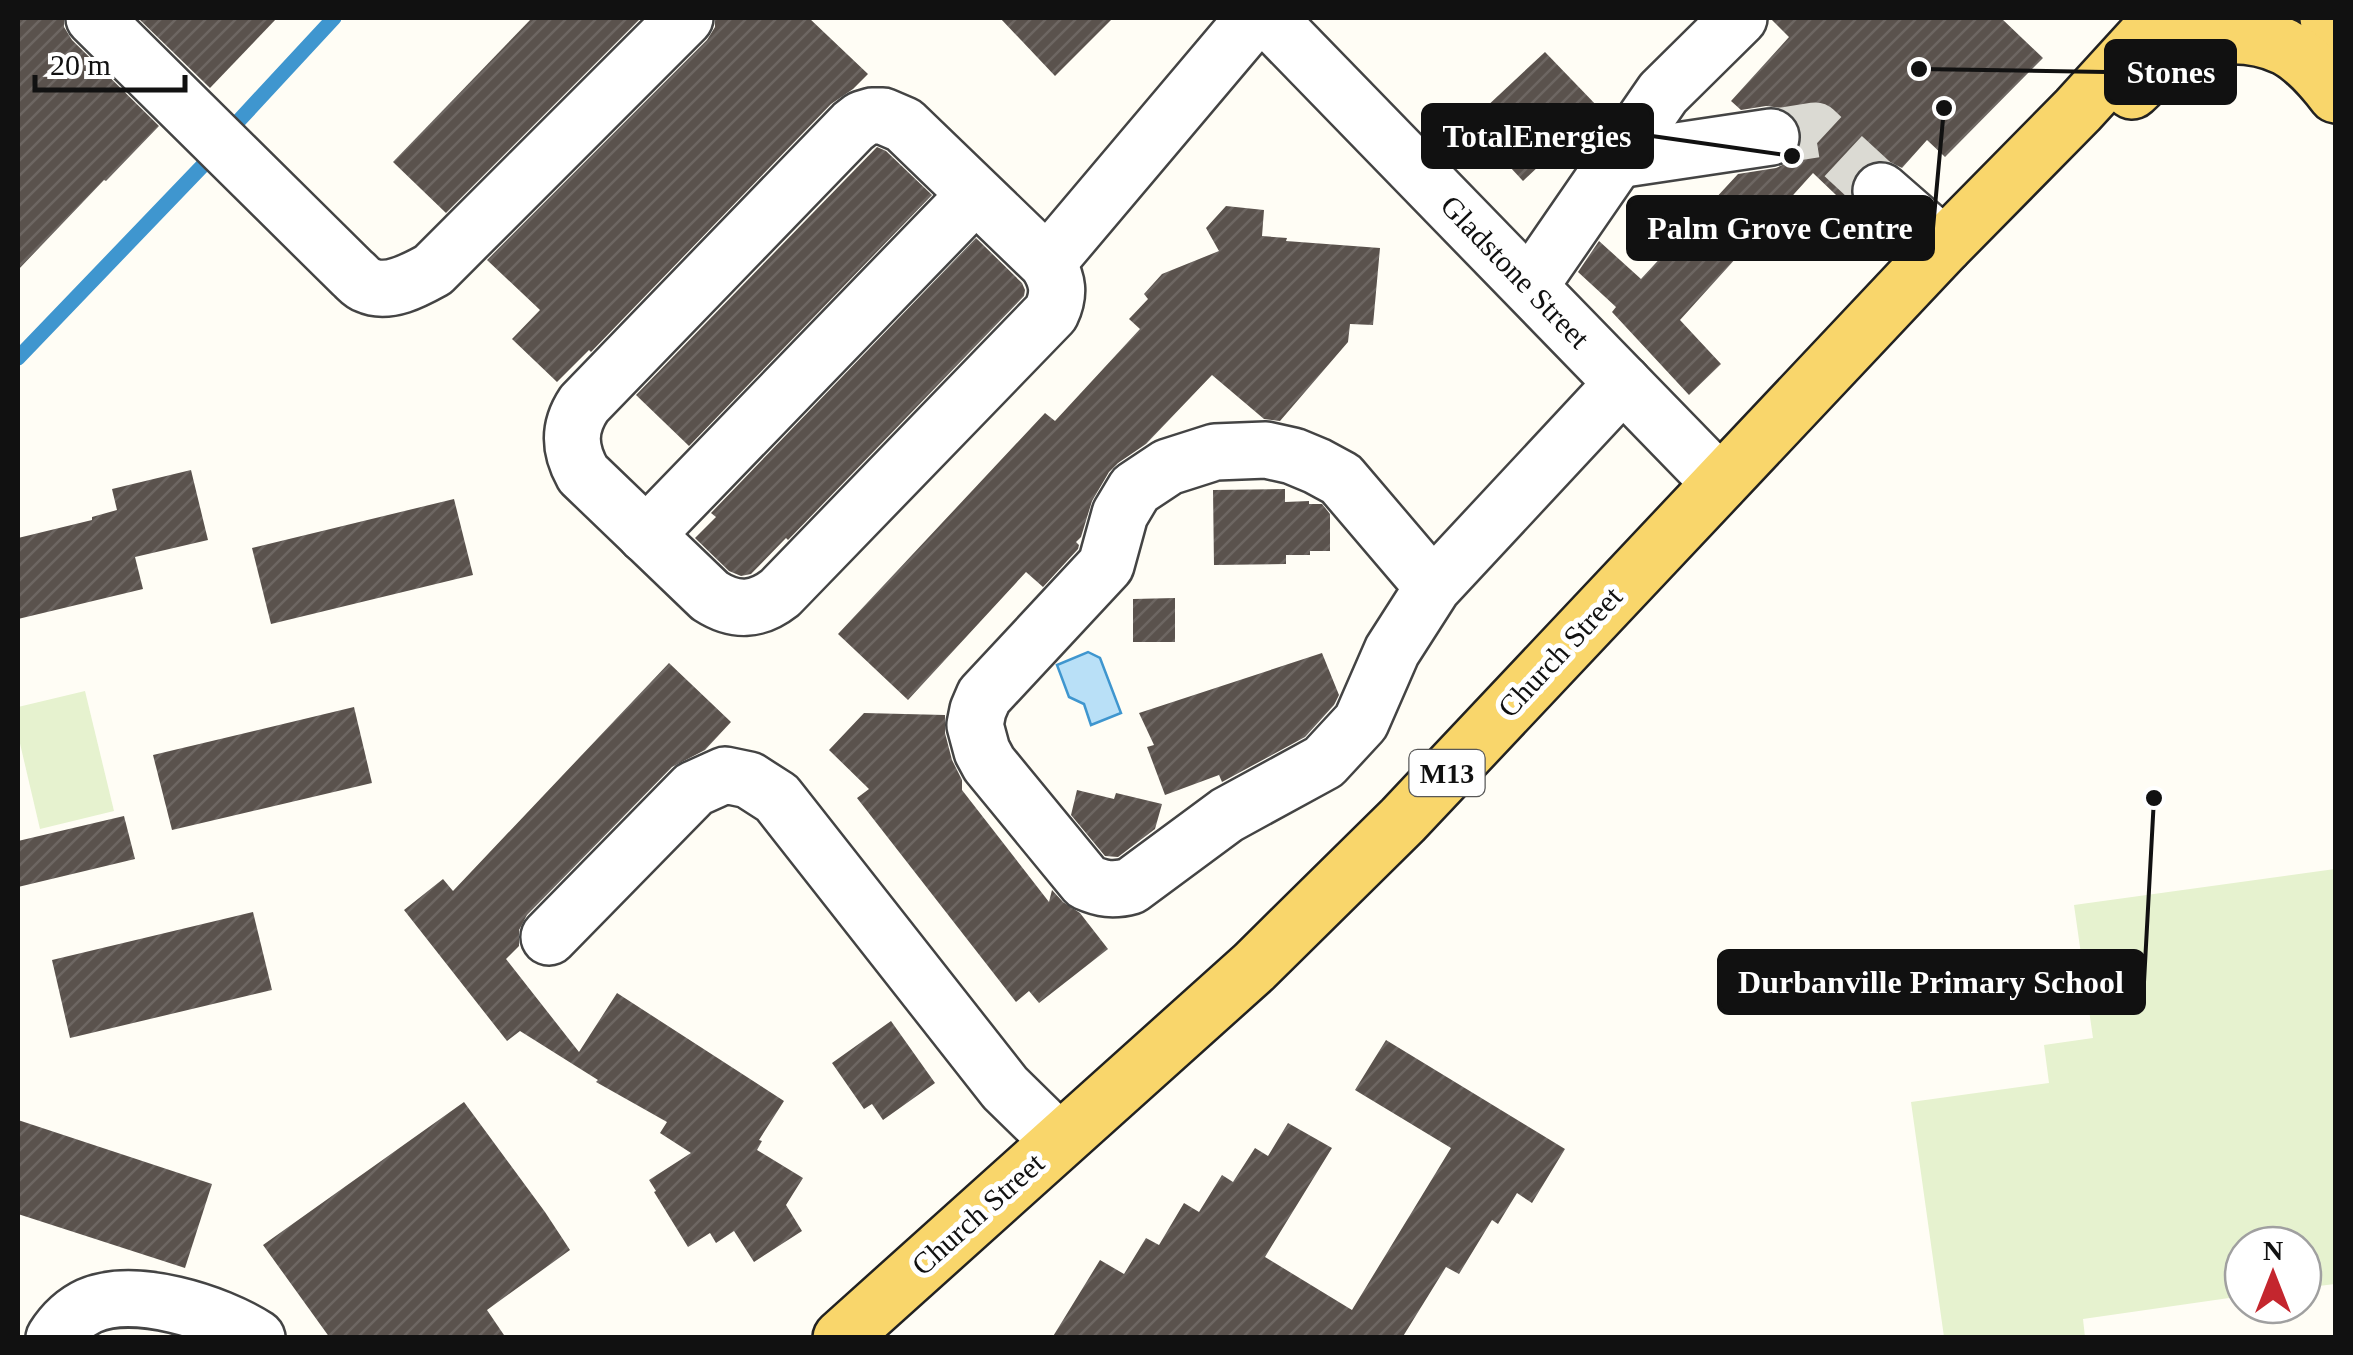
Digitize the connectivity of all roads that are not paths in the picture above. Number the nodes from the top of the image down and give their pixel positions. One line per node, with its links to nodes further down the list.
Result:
1 (94, 18): 2 (street)
2 (685, 18)
3 (1254, 18): 16 (street)
4 (1268, 18): 17 (street, Gladstone Street)
5 (1739, 18): 11 (street)
6 (2162, 18): 12 (main road, Church Street / M13)
7 (2328, 18): 8 (main road)
8 (2336, 54)
9 (2336, 95): 12 (main road)
10 (1771, 137): 11 (street)
11 (1617, 160): 17 (street)
12 (2016, 171): 15 (main road, Church Street / M13)
13 (1881, 190): 15 (street)
14 (976, 195): 16 (street); 20 (street); 20 (street)
15 (1944, 246): 19 (main road, Church Street / M13)
16 (1047, 263): 20 (street)
17 (1530, 286): 18 (street, Gladstone Street)
18 (1624, 383): 19 (street, Gladstone Street); 21 (street)
19 (1720, 483): 23 (main road, Church Street / M13)
20 (646, 535)
21 (1433, 587): 21 (street)
22 (550, 937): 23 (street)
23 (1059, 1141): 26 (main road, Church Street / M13)
24 (54, 1338): 25 (street)
25 (257, 1338)
26 (840, 1338)

